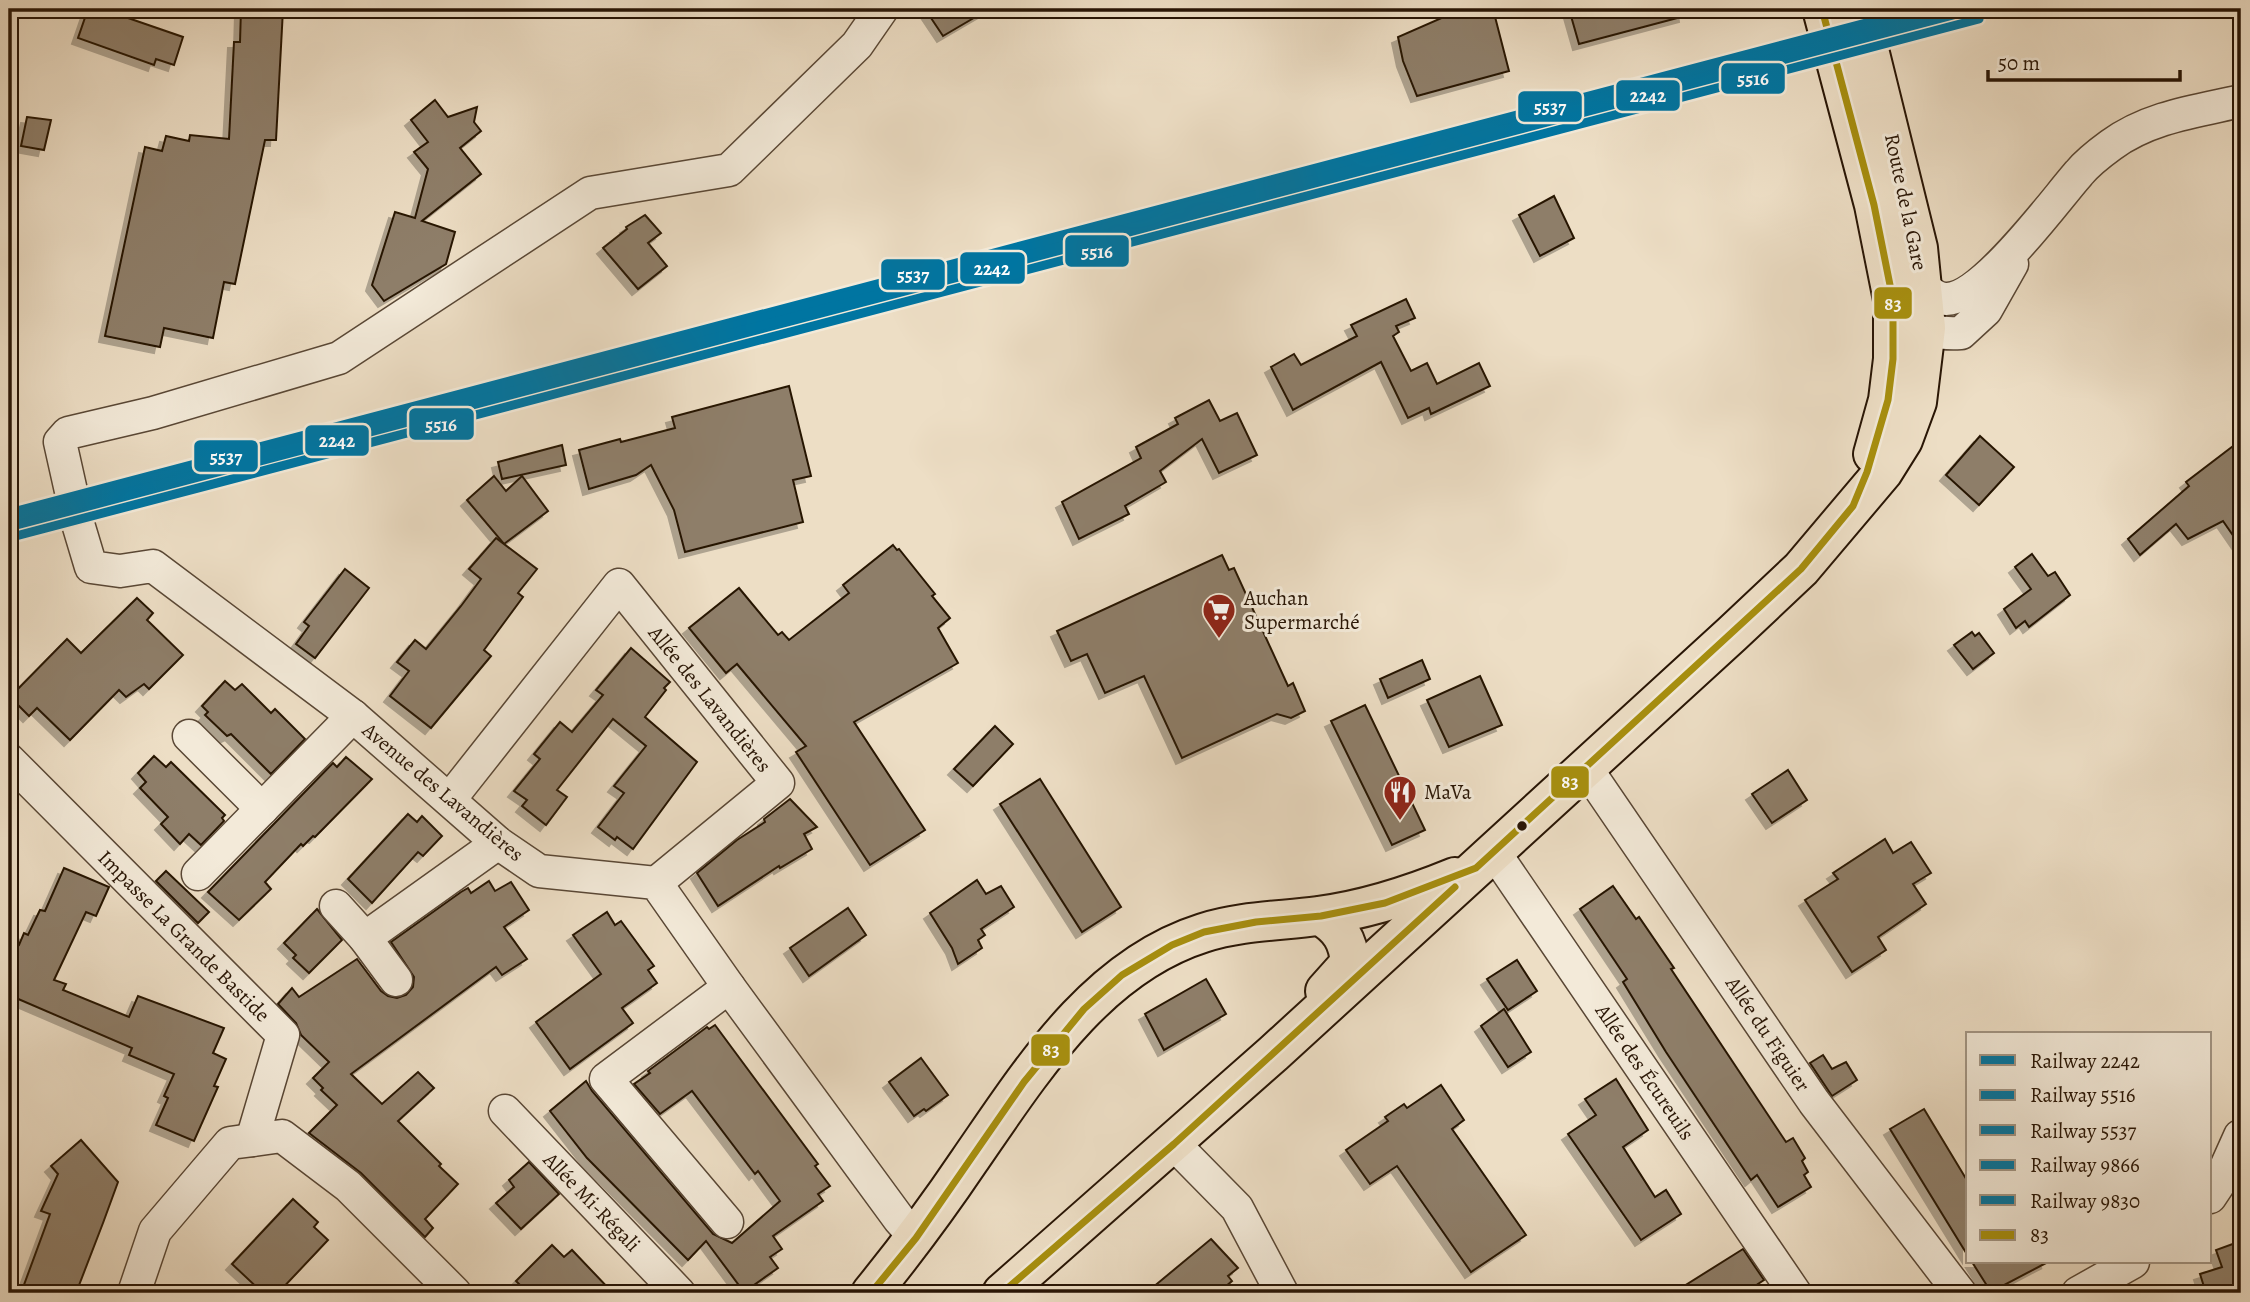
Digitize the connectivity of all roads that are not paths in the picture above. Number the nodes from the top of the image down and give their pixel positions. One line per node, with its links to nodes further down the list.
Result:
1 (882, 9): 7 (street, Avenue des Lavandières)
2 (1822, 9): 5 (main road, Route de la Gare)
3 (1859, 9): 5 (main road, Route de la Gare)
4 (2241, 101): 5 (street)
5 (1929, 320): 6 (main road, Route de la Gare); 6 (main road, Route de la Gare)
6 (1853, 506): 10 (main road, Route de la Gare)
7 (353, 716): 11 (street, Avenue des Lavandières); 12 (street)
8 (189, 736): 12 (street)
9 (9, 760): 25 (street, Impasse La Grande Bastide)
10 (1586, 768): 14 (main road, Route de la Gare); 39 (street, Allée du Figuier)
11 (450, 799): 13 (street, Avenue des Lavandières); 16 (street, Allée des Lavandières)
12 (262, 809): 15 (street)
13 (498, 843): 16 (street, Avenue des Lavandières); 19 (street)
14 (1485, 860): 18 (main road, Route de la Gare); 22 (main road, Route de la Gare); 38 (street, Allée des Écureuils)
15 (198, 874)
16 (656, 883): 21 (street)
17 (336, 906): 19 (street)
18 (1321, 916): 22 (main road); 29 (main road, Route de la Gare)
19 (365, 938): 20 (street)
20 (396, 980)
21 (729, 987): 28 (street); 29 (street)
22 (1274, 1054): 26 (main road, Route de la Gare)
23 (505, 1111): 33 (street, Allée Mi-Régali)
24 (2240, 1136): 27 (street)
25 (252, 1140): 31 (street); 32 (street)
26 (1174, 1144): 36 (main road, Route de la Gare); 37 (street)
27 (2212, 1194)
28 (727, 1222)
29 (916, 1238): 34 (main road, Route de la Gare); 35 (main road)
30 (2129, 1264): 40 (street)
31 (134, 1293)
32 (455, 1293)
33 (679, 1293)
34 (872, 1293)
35 (895, 1293)
36 (1002, 1293)
37 (1282, 1293)
38 (1795, 1293)
39 (1960, 1293)
40 (2078, 1293)

